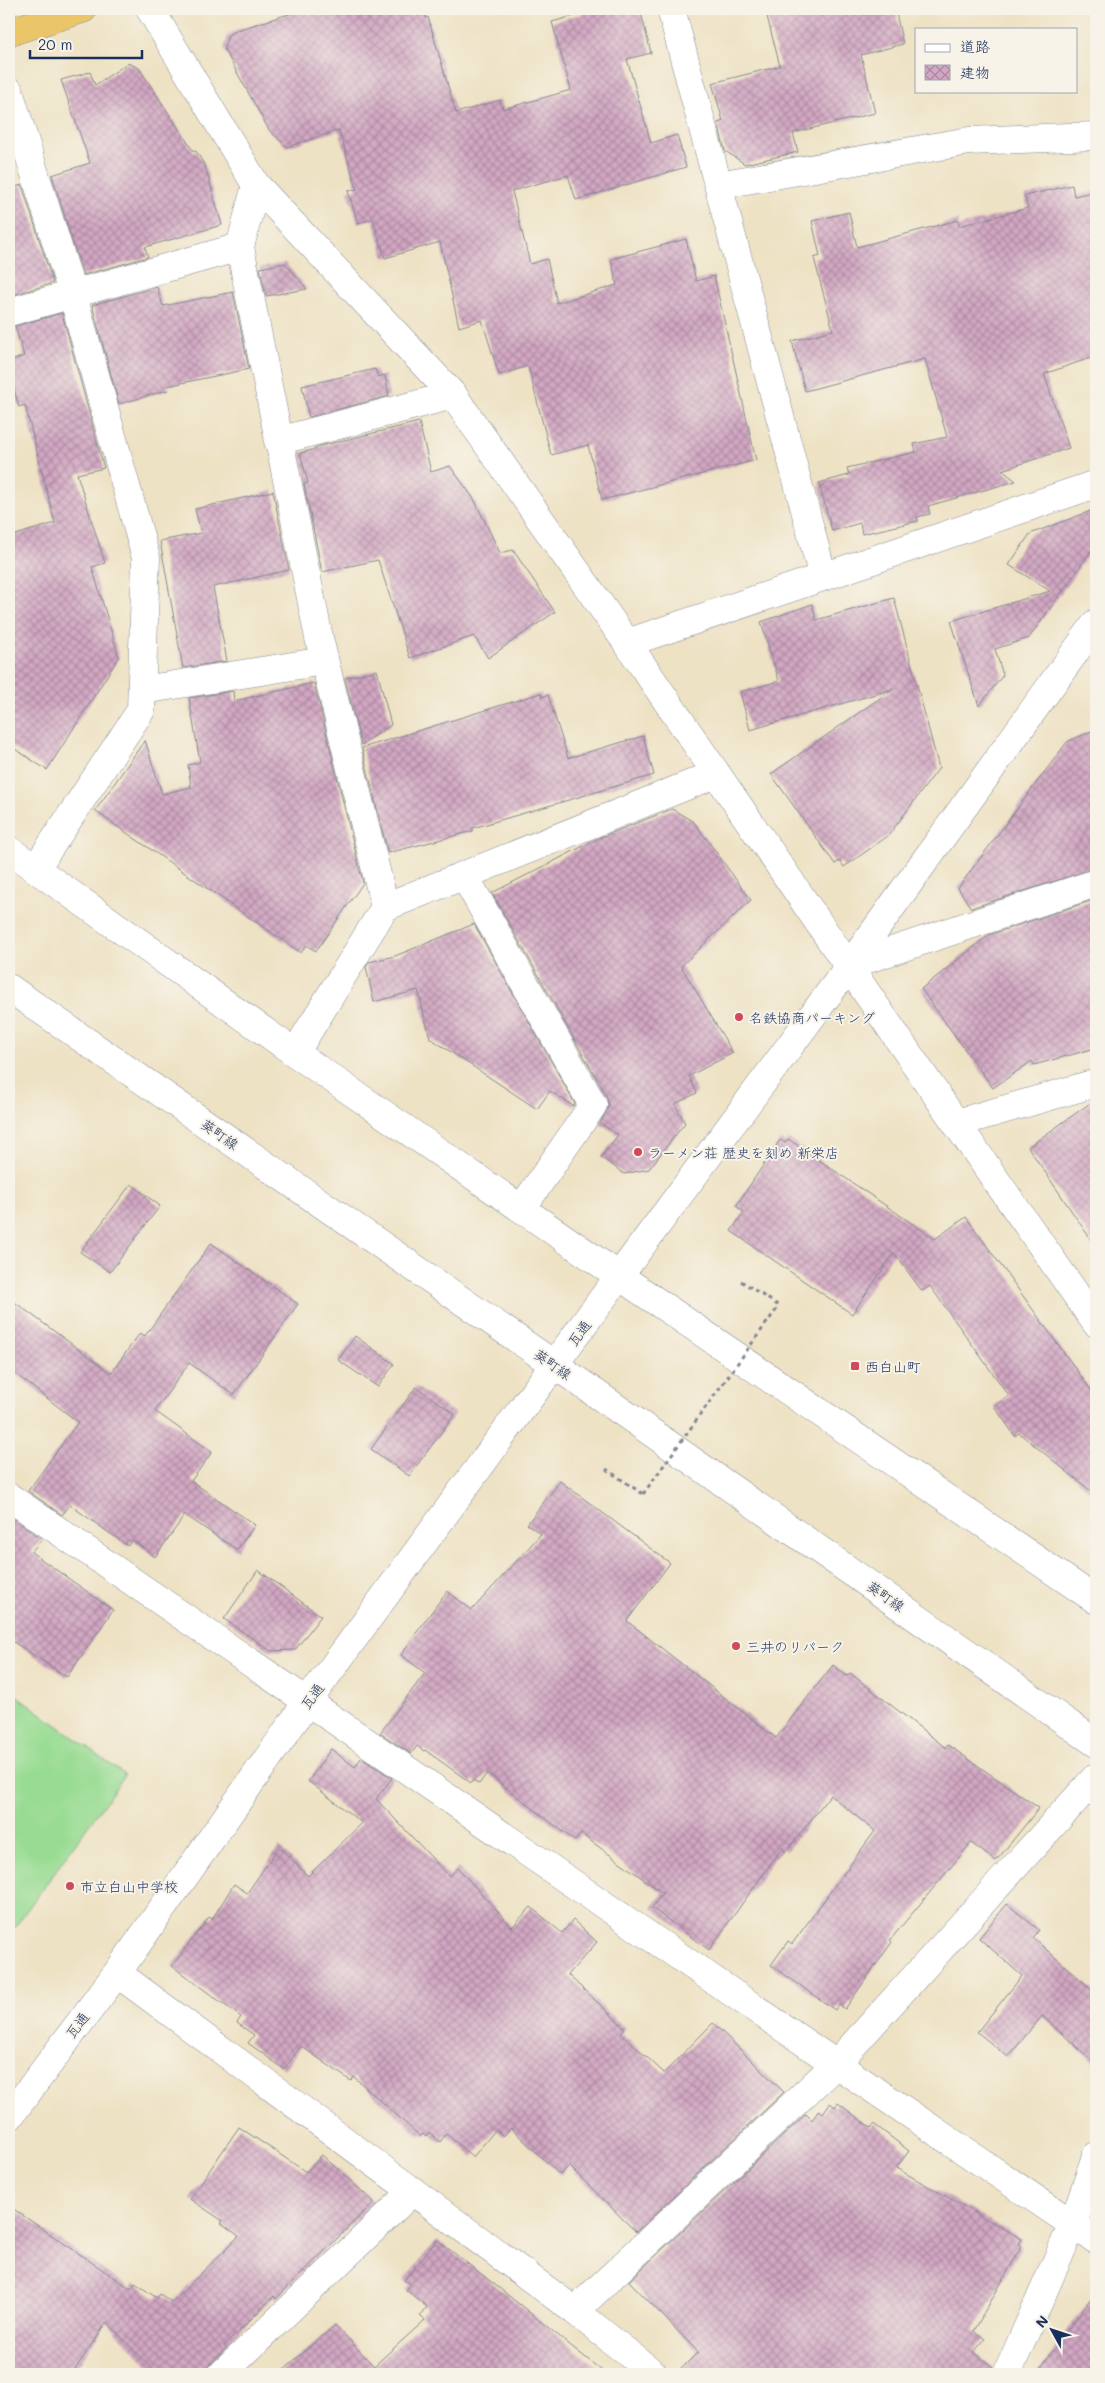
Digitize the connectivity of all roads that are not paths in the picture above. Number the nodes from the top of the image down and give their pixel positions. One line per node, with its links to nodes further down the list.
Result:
1 (83, 9): 4 (highway)
2 (150, 9): 7 (street)
3 (672, 9): 8 (street)
4 (9, 32)
5 (9, 91): 10 (street)
6 (1096, 136): 8 (street)
7 (256, 185): 9 (street); 12 (street)
8 (718, 185): 15 (street)
9 (240, 247): 10 (street); 13 (street)
10 (72, 292): 11 (street); 19 (street)
11 (9, 312)
12 (453, 395): 13 (street); 17 (street)
13 (278, 441): 18 (street)
14 (1096, 484): 15 (street)
15 (823, 577): 17 (street)
16 (1096, 623): 26 (street, 瓦通)
17 (627, 643): 20 (street)
18 (324, 661): 19 (street); 25 (street)
19 (143, 690): 22 (street)
20 (716, 774): 23 (street); 26 (street)
21 (9, 850): 22 (street)
22 (36, 868): 28 (street)
23 (464, 875): 25 (street); 31 (street)
24 (1096, 883): 26 (street)
25 (385, 907): 28 (street)
26 (850, 965): 30 (street); 32 (street, 瓦通)
27 (9, 988): 34 (street, 葵町線)
28 (295, 1053): 31 (street)
29 (1096, 1084): 30 (street)
30 (957, 1123): 33 (street)
31 (522, 1208): 32 (street)
32 (619, 1276): 34 (street, 瓦通); 36 (street)
33 (1096, 1323)
34 (555, 1365): 37 (street, 瓦通); 38 (street, 葵町線)
35 (9, 1497): 37 (street)
36 (1096, 1600)
37 (308, 1701): 40 (street, 瓦通); 41 (street)
38 (1096, 1743)
39 (1096, 1777): 41 (street)
40 (117, 1973): 42 (street, 瓦通); 44 (street)
41 (836, 2064): 45 (street); 47 (street)
42 (9, 2117)
43 (1096, 2156): 45 (street)
44 (413, 2191): 47 (street); 48 (street)
45 (1073, 2224): 46 (street); 50 (street)
46 (1096, 2240)
47 (575, 2311): 49 (street)
48 (222, 2374)
49 (654, 2374)
50 (1007, 2374)

